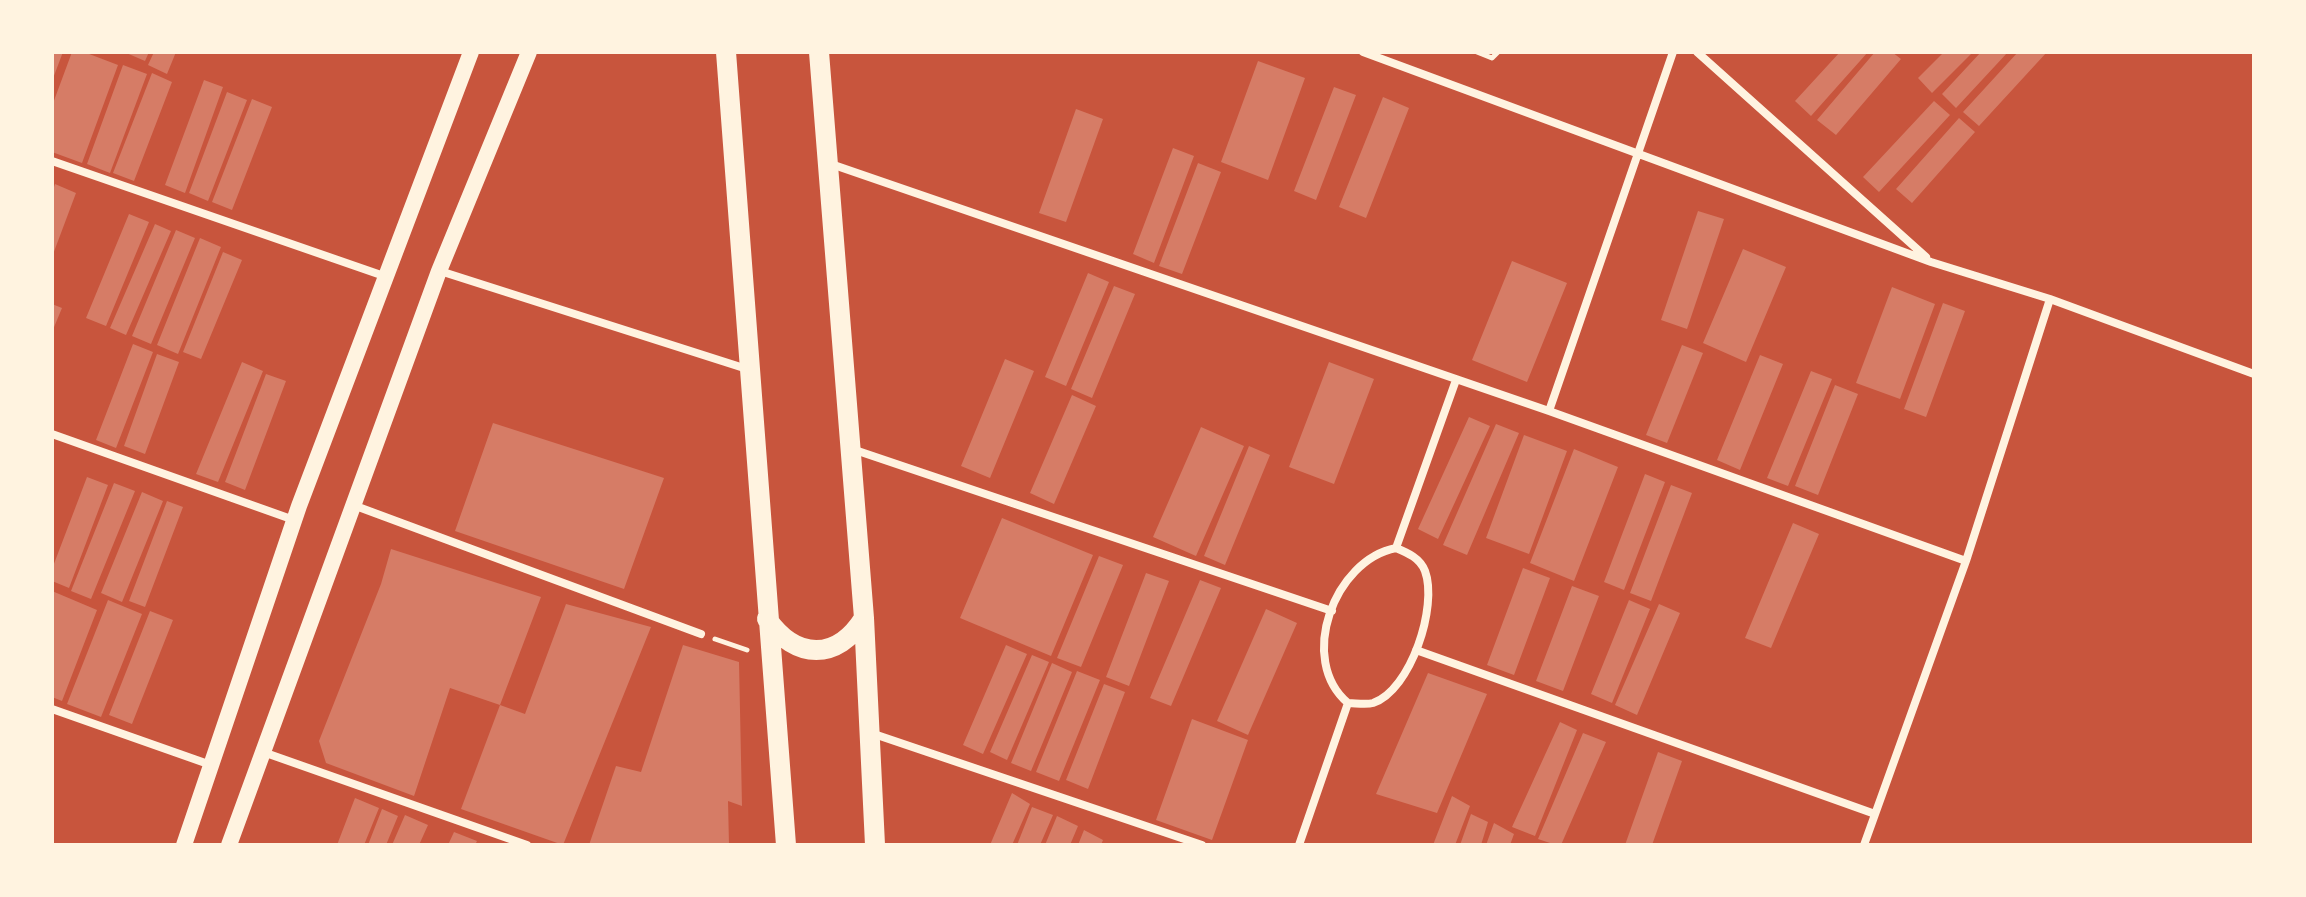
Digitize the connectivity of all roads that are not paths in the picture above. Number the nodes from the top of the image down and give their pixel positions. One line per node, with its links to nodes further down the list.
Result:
1 (471, 52): 13 (main road)
2 (529, 52): 12 (main road)
3 (726, 52): 15 (main road)
4 (819, 52): 10 (main road)
5 (1363, 52): 8 (street)
6 (1673, 52): 8 (street)
7 (1697, 52): 11 (street)
8 (1637, 151): 11 (street); 18 (street)
9 (52, 161): 13 (street)
10 (826, 162): 17 (street); 20 (main road)
11 (1931, 262): 14 (street)
12 (439, 271): 15 (street); 21 (main road)
13 (384, 276): 22 (main road)
14 (2050, 299): 16 (street); 24 (street)
15 (750, 370): 27 (main road)
16 (2254, 374)
17 (1456, 380): 18 (street); 23 (street)
18 (1549, 411): 24 (street)
19 (52, 434): 22 (street)
20 (852, 449): 25 (street); 26 (main road)
21 (352, 505): 28 (street); 33 (main road)
22 (294, 520): 34 (main road)
23 (1396, 548): 25 (street); 29 (street)
24 (1966, 561): 35 (street)
25 (1332, 611): 30 (street)
26 (864, 618): 27 (main road); 32 (main road)
27 (767, 619): 39 (main road)
28 (701, 634)
29 (1416, 650): 30 (street); 35 (street)
30 (1348, 703): 42 (street)
31 (52, 709): 34 (street)
32 (870, 732): 40 (main road); 41 (street)
33 (262, 751): 37 (main road); 38 (street)
34 (211, 765): 36 (main road)
35 (1875, 814): 43 (street)
36 (184, 845)
37 (229, 845)
38 (527, 845)
39 (786, 845)
40 (875, 845)
41 (1202, 845)
42 (1299, 845)
43 (1864, 845)

